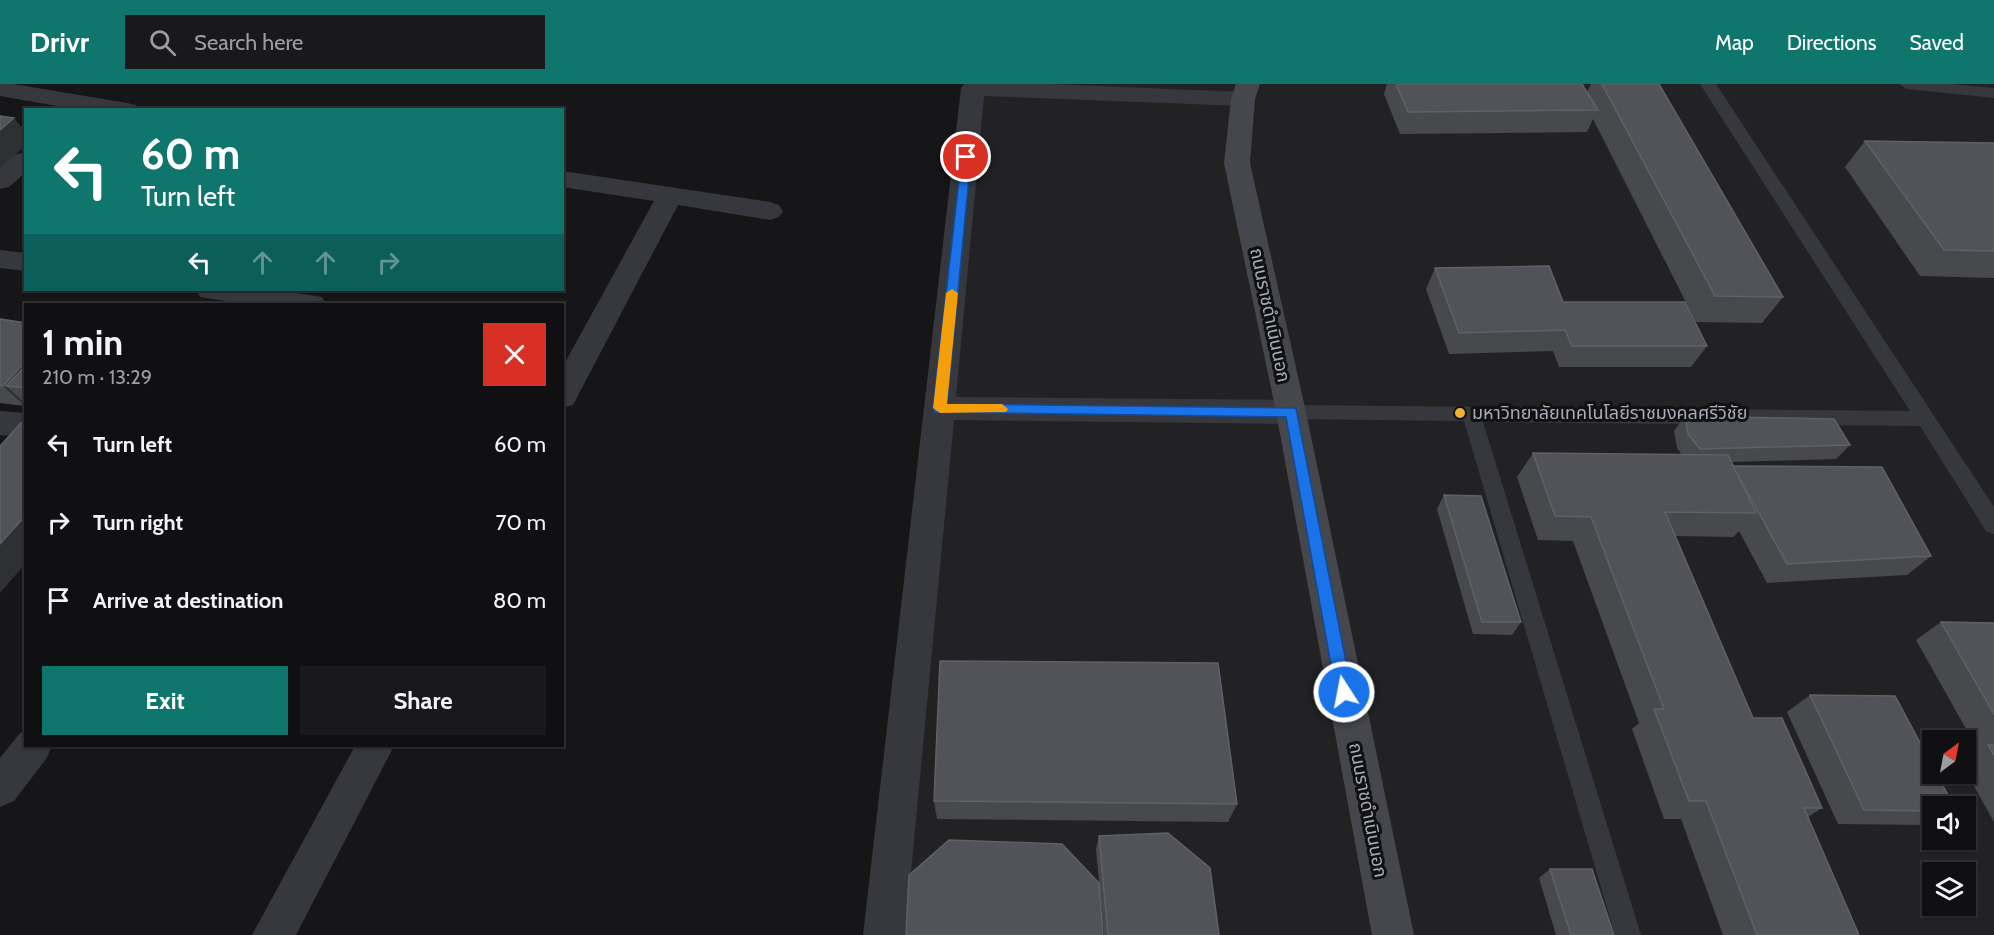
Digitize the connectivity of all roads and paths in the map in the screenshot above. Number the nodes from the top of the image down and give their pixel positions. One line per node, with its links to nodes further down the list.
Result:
1 (1708, 84): 20 (lane)
2 (1907, 84): 5 (lane)
3 (0, 89): 6 (street)
4 (1246, 92): 17 (street); 18 (street, ถนนราชดำเนินนอก)
5 (1994, 93)
6 (115, 108)
7 (22, 161): 9 (street)
8 (564, 179): 10 (street)
9 (0, 182)
10 (670, 196): 11 (street); 16 (street)
11 (770, 211)
12 (0, 259): 13 (street)
13 (24, 262)
14 (217, 291): 15 (street)
15 (305, 303)
16 (564, 393)
17 (940, 408): 18 (street); 28 (street)
18 (1291, 412): 19 (lane); 29 (street, ถนนราชดำเนินนอก)
19 (1471, 413): 20 (lane); 30 (lane)
20 (1926, 419): 23 (lane)
21 (0, 423): 22 (street)
22 (24, 425)
23 (1994, 525)
24 (32, 747): 26 (street)
25 (374, 747): 27 (street)
26 (0, 788)
27 (273, 935)
28 (884, 935)
29 (1393, 935)
30 (1628, 935)

